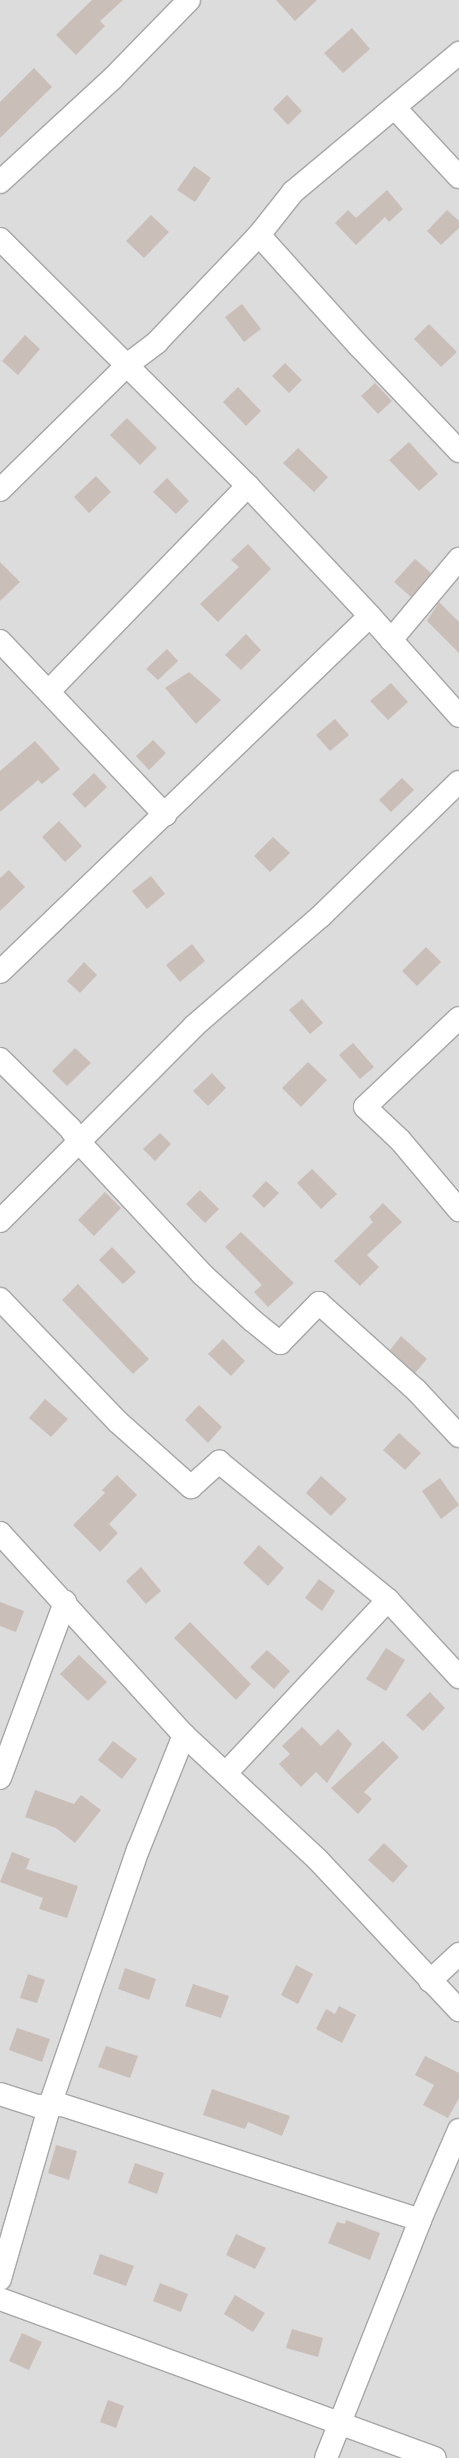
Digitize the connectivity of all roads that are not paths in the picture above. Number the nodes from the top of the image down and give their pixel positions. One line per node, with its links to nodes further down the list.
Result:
1 (189, 0): 5 (street)
2 (459, 53): 3 (street)
3 (395, 108): 4 (street); 6 (street)
4 (459, 177)
5 (0, 182)
6 (259, 235): 8 (street); 9 (street)
7 (0, 239): 8 (street)
8 (128, 365): 10 (street); 11 (street)
9 (459, 451)
10 (248, 486): 13 (street); 16 (street)
11 (0, 490)
12 (459, 559): 14 (street)
13 (370, 616): 14 (street); 19 (street)
14 (391, 640): 17 (street)
15 (0, 641): 16 (street)
16 (49, 691): 19 (street)
17 (459, 716)
18 (459, 782): 23 (street)
19 (165, 815): 20 (street)
20 (0, 972)
21 (459, 1018): 24 (street)
22 (0, 1059): 23 (street)
23 (80, 1142): 25 (street); 27 (street)
24 (459, 1210)
25 (0, 1221)
26 (0, 1299): 29 (street)
27 (459, 1436)
28 (0, 1533): 30 (street)
29 (388, 1600): 31 (street); 33 (street)
30 (65, 1602): 32 (street); 34 (street)
31 (459, 1677)
32 (184, 1735): 33 (street); 39 (street)
33 (226, 1773): 36 (street)
34 (0, 1778)
35 (459, 1954): 36 (street)
36 (430, 1981): 37 (street)
37 (459, 2010)
38 (0, 2094): 39 (street)
39 (50, 2105): 41 (street); 42 (street)
40 (459, 2130): 41 (street)
41 (420, 2220): 44 (street)
42 (0, 2279)
43 (0, 2300): 44 (street)
44 (340, 2423): 45 (street); 46 (street)
45 (326, 2458)
46 (435, 2458)

